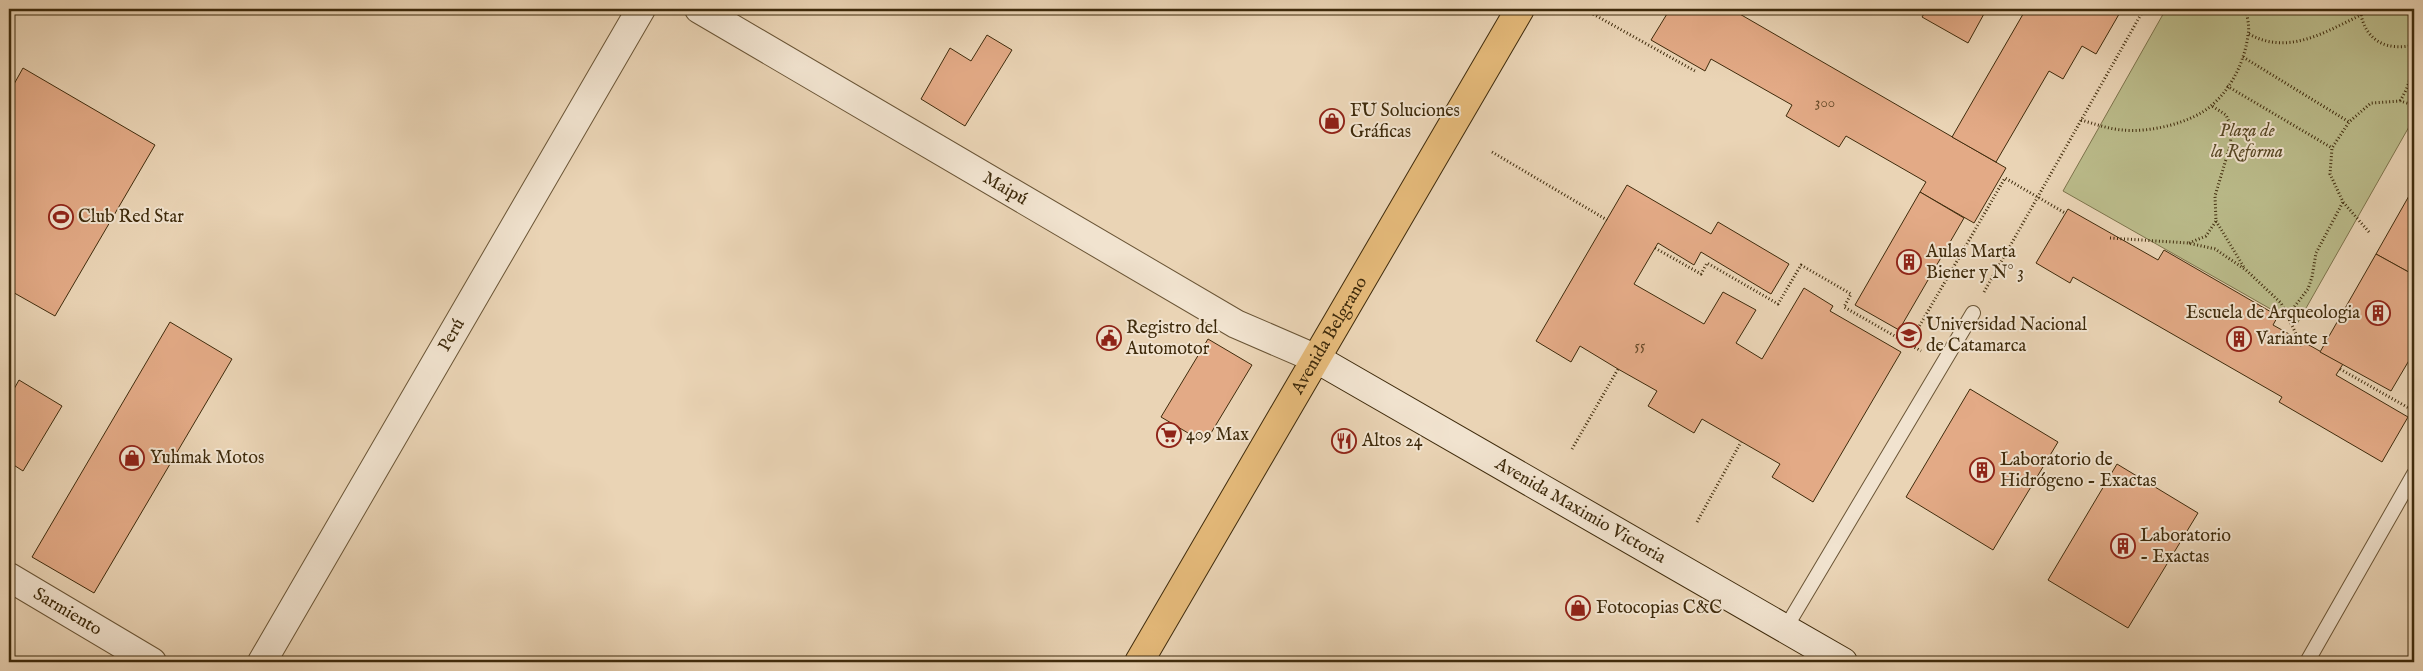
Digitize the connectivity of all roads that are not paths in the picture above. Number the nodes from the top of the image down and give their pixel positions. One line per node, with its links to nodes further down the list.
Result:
1 (641, 9): 10 (street, Perú)
2 (699, 9): 5 (street, Maipú)
3 (1520, 9): 5 (main road, Avenida Belgrano)
4 (1973, 313): 8 (lane)
5 (1317, 359): 8 (street, Avenida Maximio Victoria); 11 (main road, Avenida Belgrano)
6 (2414, 474): 13 (lane)
7 (9, 577): 9 (street, Sarmiento)
8 (1785, 629): 12 (street, Avenida Maximio Victoria)
9 (152, 662)
10 (262, 662)
11 (1139, 662)
12 (1843, 662)
13 (2307, 662)

